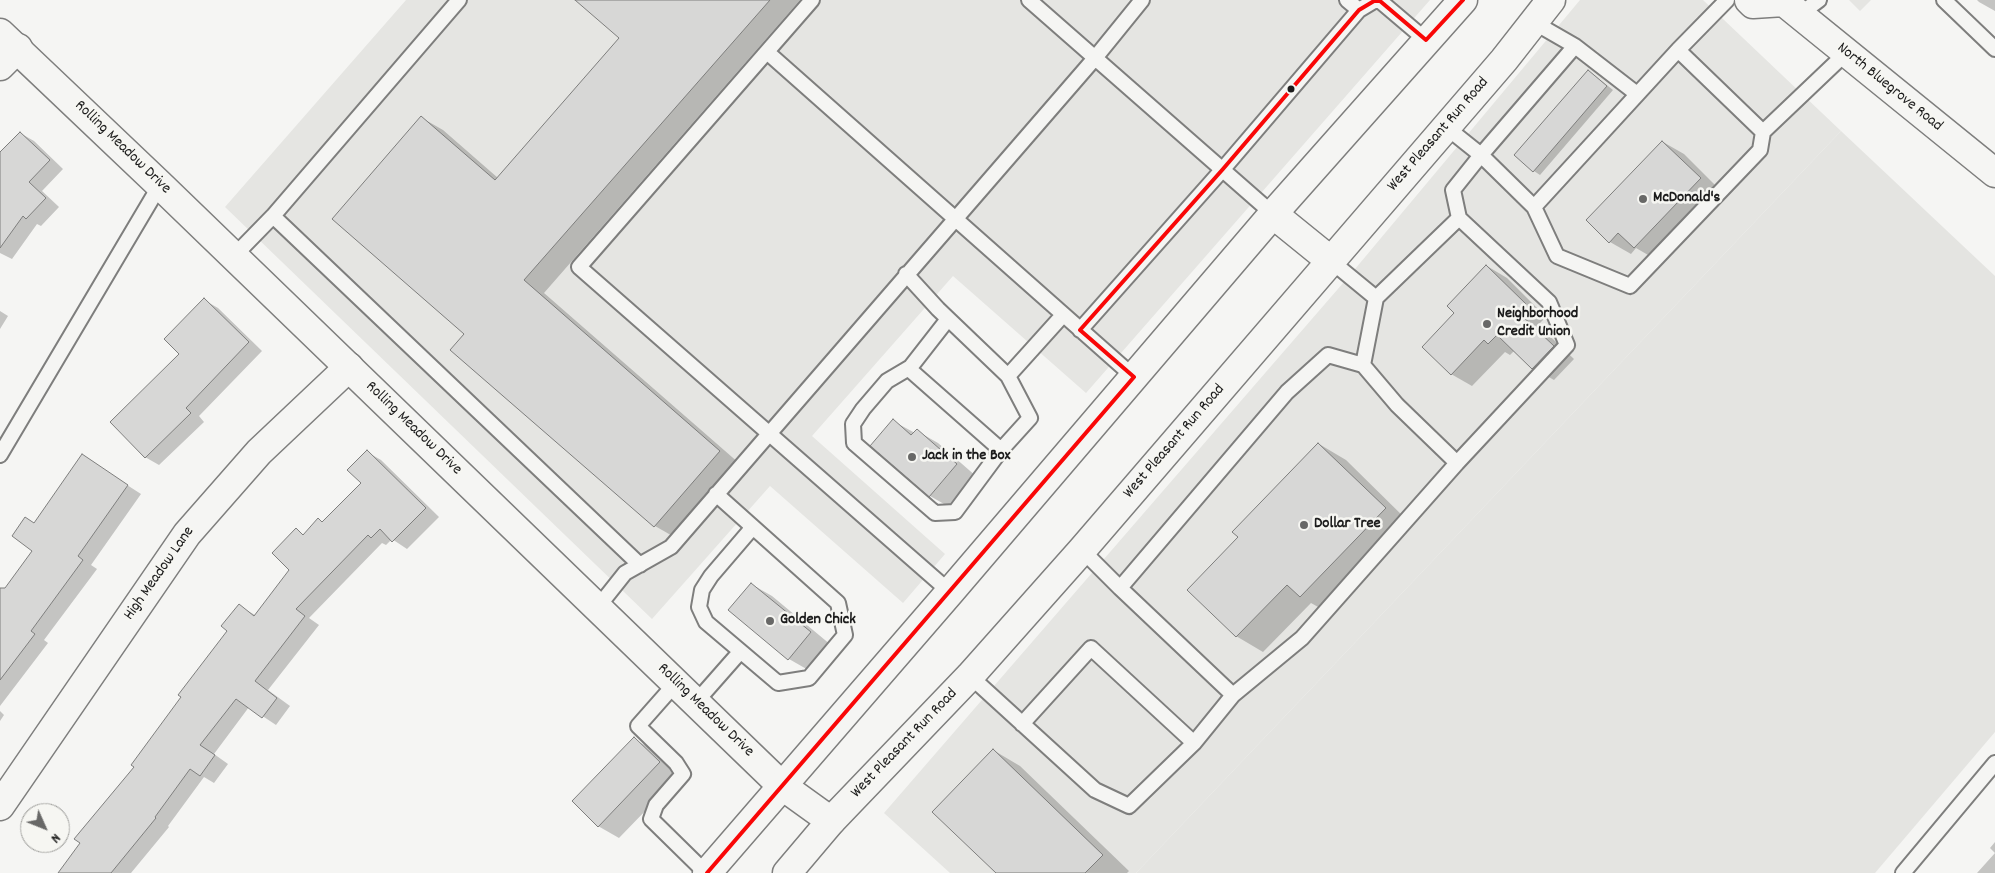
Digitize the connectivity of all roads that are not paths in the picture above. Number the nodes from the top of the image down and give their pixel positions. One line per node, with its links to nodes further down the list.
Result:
1 (459, 0): 32 (lane)
2 (812, 0): 20 (lane)
3 (1029, 0): 22 (lane)
4 (1142, 0): 22 (lane)
5 (1347, 0): 13 (lane)
6 (1463, 0): 15 (main road)
7 (1551, 0): 14 (main road, West Pleasant Run Road)
8 (1727, 0): 19 (lane)
9 (1749, 0): 12 (main road, North Bluegrove Road)
10 (1944, 0): 18 (lane)
11 (1386, 2): 13 (lane); 15 (lane)
12 (1796, 4): 21 (main road, North Bluegrove Road)
13 (1359, 10): 28 (lane)
14 (1535, 23): 16 (lane); 24 (main road, West Pleasant Run Road)
15 (1426, 40): 31 (main road)
16 (1575, 46): 23 (lane); 26 (lane)
17 (6, 49): 29 (main road, Rolling Meadow Drive)
18 (1995, 49)
19 (1678, 50): 23 (lane); 25 (lane)
20 (767, 52): 34 (lane); 47 (lane)
21 (1846, 53): 25 (lane); 27 (main road, North Bluegrove Road)
22 (1095, 58): 28 (lane); 34 (lane)
23 (1637, 94): 30 (lane)
24 (1446, 127): 26 (lane); 36 (main road, West Pleasant Run Road)
25 (1763, 132): 30 (lane)
26 (1481, 155): 30 (lane); 33 (lane)
27 (1992, 166)
28 (1223, 169): 31 (lane); 41 (lane)
29 (160, 185): 35 (main road, Rolling Meadow Drive); 49 (lane)
30 (1534, 207)
31 (1273, 214): 36 (main road); 46 (main road)
32 (273, 216): 35 (lane); 54 (lane)
33 (1459, 218): 38 (lane); 50 (lane)
34 (955, 219): 37 (lane); 39 (lane)
35 (234, 256): 43 (main road, Rolling Meadow Drive)
36 (1331, 262): 38 (lane); 53 (main road, West Pleasant Run Road)
37 (906, 274): 40 (lane); 47 (lane)
38 (1376, 298): 42 (lane)
39 (1063, 315): 41 (lane); 45 (lane)
40 (948, 319): 44 (lane); 45 (lane)
41 (1080, 330): 46 (lane)
42 (1363, 365): 50 (lane); 55 (lane)
43 (348, 367): 57 (main road, Rolling Meadow Drive); 67 (main road, High Meadow Lane)
44 (909, 368): 48 (lane); 48 (lane)
45 (1008, 376): 48 (lane)
46 (1134, 377): 56 (main road)
47 (768, 434): 51 (lane); 56 (lane)
48 (1001, 450)
49 (0, 455)
50 (1457, 463): 61 (lane)
51 (716, 494): 52 (lane); 54 (lane)
52 (753, 527): 58 (lane); 58 (lane)
53 (1082, 550): 55 (lane); 59 (main road, West Pleasant Run Road)
54 (640, 565): 57 (lane)
55 (1120, 588): 61 (lane)
56 (950, 592): 66 (main road)
57 (598, 608): 60 (main road, Rolling Meadow Drive)
58 (740, 652): 62 (lane)
59 (970, 676): 63 (lane); 68 (main road, West Pleasant Run Road)
60 (676, 683): 62 (main road, Rolling Meadow Drive); 69 (lane)
61 (1234, 696): 64 (lane)
62 (696, 702): 66 (main road, Rolling Meadow Drive)
63 (1022, 724): 64 (lane); 64 (lane)
64 (1194, 743)
65 (1995, 763): 71 (lane)
66 (781, 785): 68 (main road, Rolling Meadow Drive); 69 (main road)
67 (0, 806)
68 (831, 821): 70 (main road, West Pleasant Run Road)
69 (707, 873)
70 (787, 873)
71 (1903, 873)

